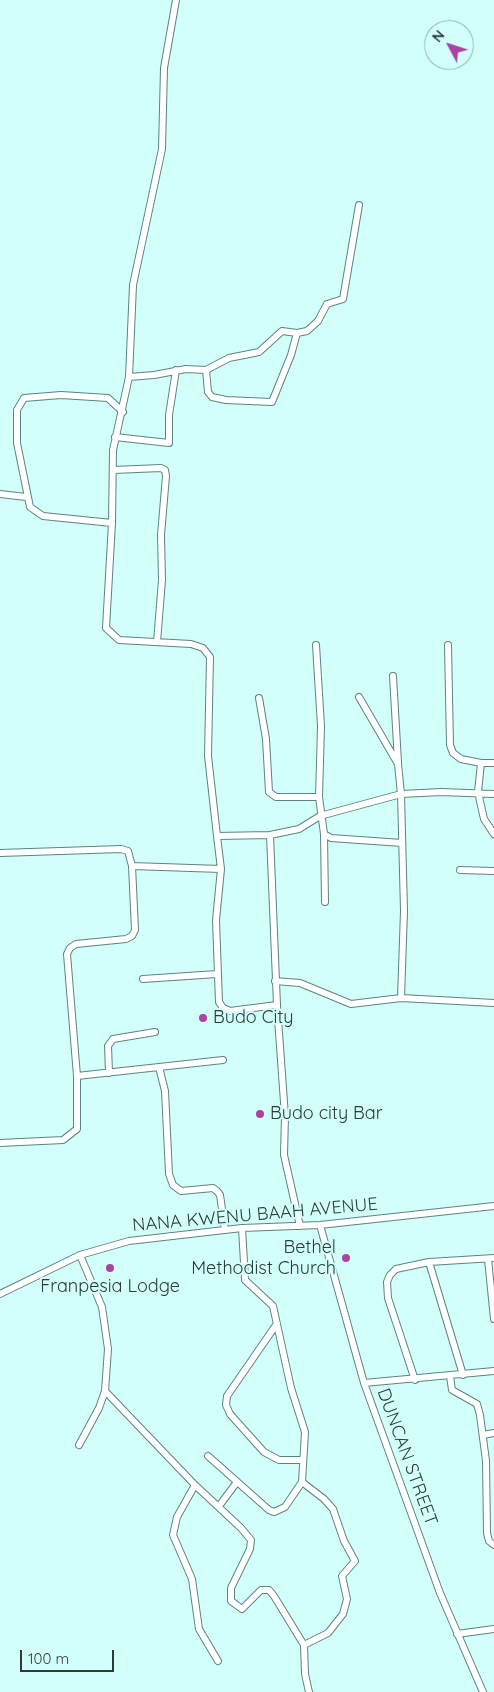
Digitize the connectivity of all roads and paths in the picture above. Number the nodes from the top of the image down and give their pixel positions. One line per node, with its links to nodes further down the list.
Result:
1 (176, 0): 6 (street)
2 (359, 205): 3 (street)
3 (297, 334): 5 (street); 5 (street)
4 (176, 370): 5 (street); 6 (street); 8 (street)
5 (206, 370)
6 (129, 377): 7 (street)
7 (123, 412): 8 (street); 11 (street)
8 (116, 437): 9 (street)
9 (113, 470): 12 (street); 13 (street)
10 (0, 494): 11 (street)
11 (26, 497): 12 (street)
12 (112, 523): 13 (street)
13 (157, 642): 30 (street)
14 (316, 645): 25 (street)
15 (448, 645): 19 (street)
16 (393, 676): 21 (street)
17 (359, 696): 21 (street)
18 (259, 698): 25 (street)
19 (481, 762): 20 (street); 22 (street)
20 (494, 763)
21 (398, 764): 23 (street)
22 (478, 792): 23 (street); 24 (street); 29 (street)
23 (401, 794): 26 (street); 31 (street)
24 (494, 794)
25 (319, 797): 26 (street)
26 (320, 816): 27 (street); 28 (street)
27 (270, 834): 30 (street); 40 (street)
28 (324, 834): 31 (street); 37 (street)
29 (494, 834)
30 (217, 836): 34 (street)
31 (402, 843): 41 (street)
32 (0, 853): 33 (street)
33 (132, 866): 34 (street); 48 (street)
34 (221, 869): 38 (street)
35 (460, 870): 36 (street)
36 (494, 871)
37 (325, 902)
38 (217, 974): 39 (street); 43 (street)
39 (143, 980)
40 (275, 981): 41 (street); 43 (street)
41 (401, 998): 42 (street)
42 (494, 1003)
43 (277, 1005): 52 (street)
44 (155, 1032): 47 (street)
45 (223, 1060): 46 (street)
46 (159, 1067): 47 (street); 54 (street)
47 (109, 1072): 48 (street)
48 (77, 1076): 49 (street)
49 (0, 1144)
50 (494, 1206): 51 (street, NANA KWENU BAAH AVENUE)
51 (320, 1225): 52 (street, NANA KWENU BAAH AVENUE); 65 (street, DUNCAN STREET)
52 (300, 1226): 53 (street, NANA KWENU BAAH AVENUE)
53 (242, 1228): 54 (street, NANA KWENU BAAH AVENUE); 60 (street)
54 (225, 1230): 55 (street, NANA KWENU BAAH AVENUE)
55 (80, 1255): 58 (street, NANA KWENU BAAH AVENUE); 66 (street)
56 (491, 1259): 57 (street); 59 (street)
57 (429, 1262): 62 (street); 64 (street)
58 (0, 1294)
59 (494, 1319)
60 (276, 1325): 71 (street); 71 (street)
61 (494, 1371): 62 (street)
62 (463, 1375): 63 (street)
63 (450, 1376): 64 (street); 68 (street)
64 (415, 1380): 65 (street)
65 (364, 1384): 78 (street, DUNCAN STREET)
66 (104, 1391): 69 (street); 74 (street)
67 (494, 1433): 68 (street)
68 (483, 1435): 76 (street)
69 (79, 1445)
70 (208, 1456): 72 (street)
71 (303, 1460): 73 (street)
72 (237, 1482): 73 (street); 75 (street)
73 (302, 1482): 79 (street)
74 (195, 1485): 75 (street); 80 (street)
75 (218, 1506): 79 (street)
76 (494, 1545)
77 (494, 1629): 78 (street)
78 (457, 1634): 82 (street, DUNCAN STREET)
79 (304, 1645): 81 (street)
80 (218, 1661)
81 (309, 1692)
82 (483, 1692)

